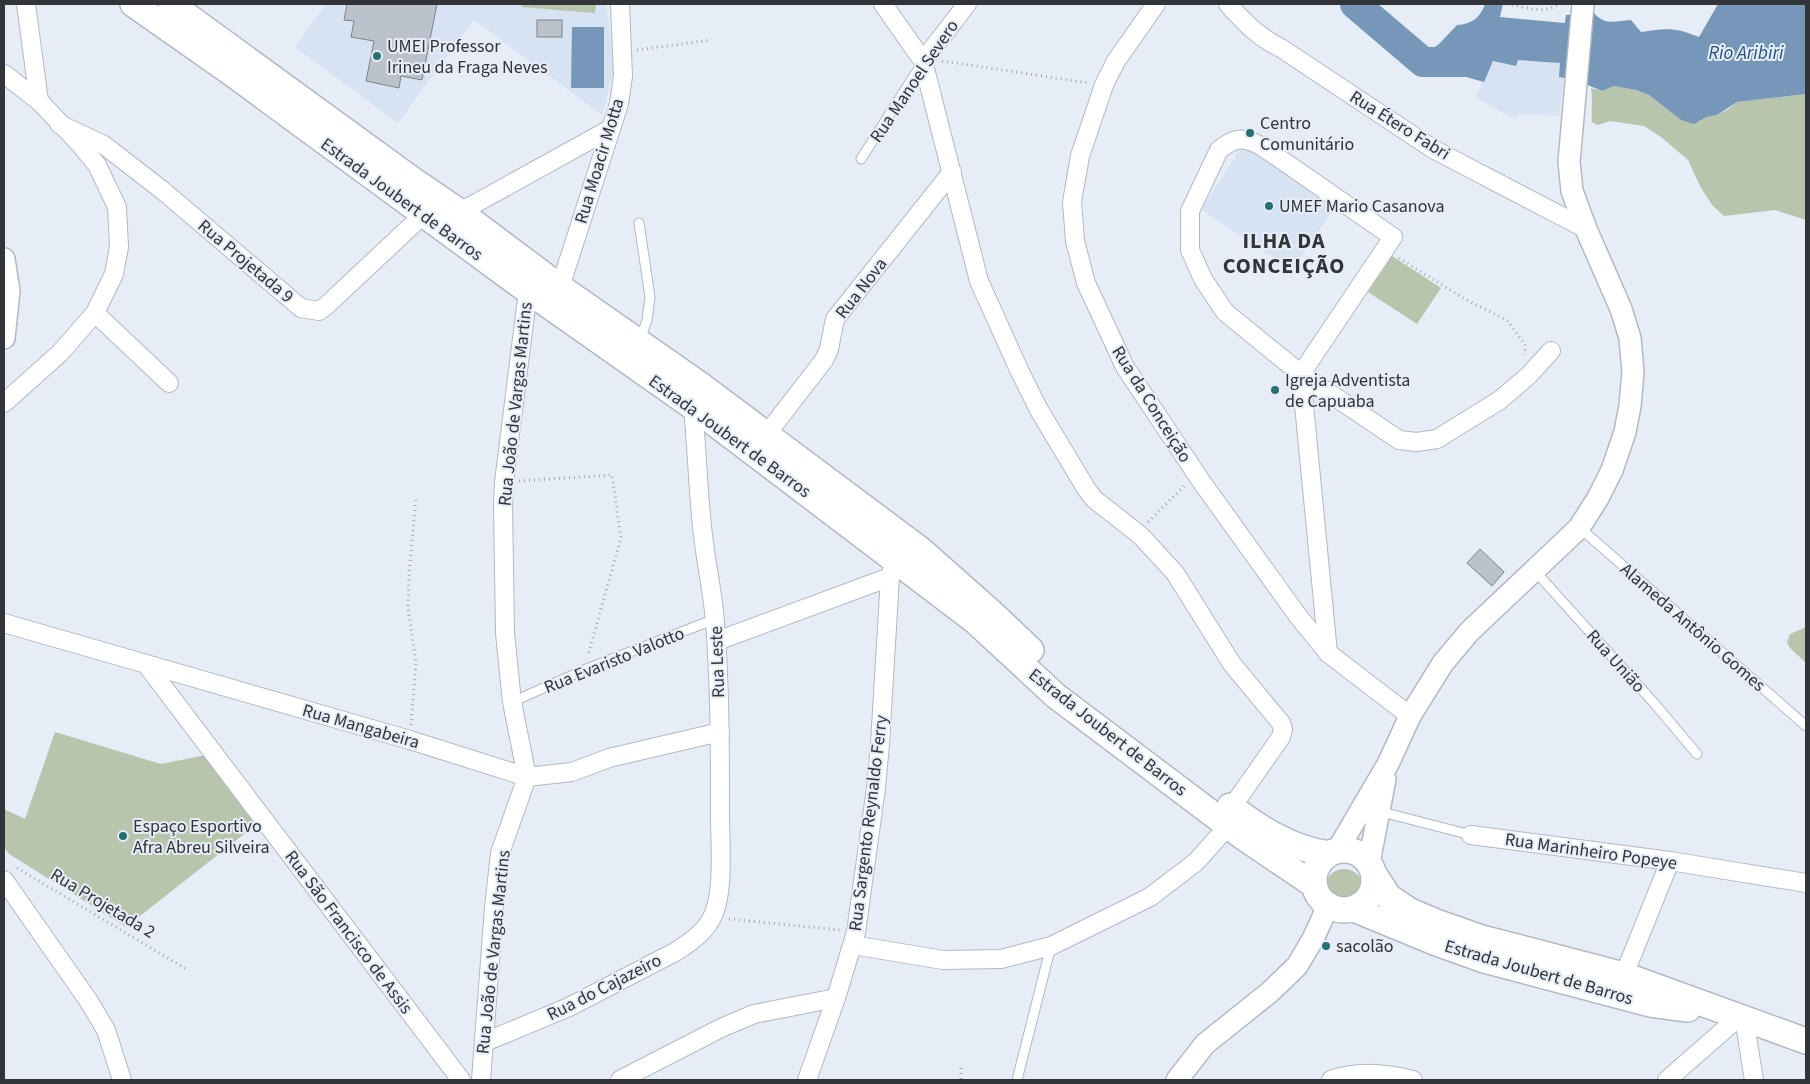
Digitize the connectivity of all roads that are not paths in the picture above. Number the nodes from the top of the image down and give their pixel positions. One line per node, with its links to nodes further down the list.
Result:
1 (26, 4): 12 (street)
2 (133, 4): 18 (main road, Estrada Joubert de Barros)
3 (170, 4): 17 (main road, Estrada Joubert de Barros)
4 (620, 4): 14 (street, Rua Moacir Motta)
5 (883, 4): 10 (street)
6 (967, 4): 10 (street, Rua Manoel Severo)
7 (1156, 4): 39 (street, Rua da Conceição)
8 (1228, 4): 20 (street, Rua Étero Fabri)
9 (1583, 4): 20 (street)
10 (924, 60): 15 (lane, Rua Manoel Severo); 16 (street)
11 (4, 74): 12 (street)
12 (39, 101): 13 (street)
13 (59, 124): 18 (street, Rua Projetada 9); 24 (street)
14 (610, 129): 17 (street); 22 (street, Rua Moacir Motta)
15 (861, 159)
16 (952, 172): 32 (street, Rua Nova); 49 (street)
17 (460, 212): 22 (main road, Estrada Joubert de Barros)
18 (424, 214): 23 (main road, Estrada Joubert de Barros)
19 (639, 223): 26 (lane)
20 (1586, 229): 33 (street)
21 (4, 259): 25 (street)
22 (560, 287): 26 (main road, Estrada Joubert de Barros)
23 (528, 291): 31 (main road, Estrada Joubert de Barros); 41 (street, Rua João de Vargas Martins)
24 (95, 313): 29 (street); 30 (street)
25 (4, 338)
26 (640, 343): 32 (main road, Estrada Joubert de Barros)
27 (1551, 351): 28 (street)
28 (1301, 374): 28 (street); 39 (street)
29 (169, 383)
30 (4, 403)
31 (694, 407): 34 (main road, Estrada Joubert de Barros); 36 (street, Rua Leste)
32 (766, 435): 49 (main road, Estrada Joubert de Barros)
33 (1579, 528): 35 (street); 43 (lane, Alameda Antônio Gomes)
34 (893, 568): 38 (street); 49 (main road, Estrada Joubert de Barros); 60 (street, Rua Sargento Reynaldo Ferry)
35 (1534, 570): 42 (street); 45 (lane, Rua União)
36 (715, 619): 38 (street, Rua Leste); 41 (lane, Rua Evaristo Valotto)
37 (4, 623): 40 (street, Rua Mangabeira)
38 (717, 641): 44 (street, Rua Leste)
39 (1328, 653): 42 (street, Rua da Conceição)
40 (146, 664): 47 (street, Rua Mangabeira); 68 (street, Rua São Francisco de Assis)
41 (512, 702): 47 (street, Rua João de Vargas Martins)
42 (1410, 716): 46 (street)
43 (1806, 726)
44 (720, 732): 47 (street, Rua Mangabeira); 59 (street, Rua Leste)
45 (1698, 754)
46 (1388, 764): 48 (street); 51 (street)
47 (527, 777): 66 (street, Rua João de Vargas Martins)
48 (1378, 811): 50 (lane, Rua Marinheiro Popeye); 53 (street)
49 (1230, 816): 51 (main road, Estrada Joubert de Barros); 56 (main road, Estrada Joubert de Barros); 61 (street)
50 (1472, 835): 52 (street, Rua Marinheiro Popeye)
51 (1333, 852): 53 (main road); 56 (main road)
52 (1670, 861): 55 (street, Rua Marinheiro Popeye); 62 (street)
53 (1371, 869): 58 (main road); 62 (main road, Estrada Joubert de Barros)
54 (8, 872): 67 (street)
55 (1806, 883)
56 (1314, 885): 57 (main road)
57 (1328, 906): 58 (main road); 73 (street)
58 (1354, 909): 64 (main road, Estrada Joubert de Barros)
59 (712, 917): 66 (street, Rua do Cajazeiro)
60 (854, 938): 61 (street); 63 (street, Rua Sargento Reynaldo Ferry)
61 (1051, 946): 72 (lane)
62 (1624, 976): 64 (main road, Estrada Joubert de Barros)
63 (836, 998): 70 (street); 71 (street, Rua Sargento Reynaldo Ferry)
64 (1738, 1016): 65 (main road, Estrada Joubert de Barros); 76 (street); 77 (street)
65 (1806, 1041)
66 (484, 1042): 69 (street, Rua João de Vargas Martins)
67 (122, 1080)
68 (461, 1080)
69 (480, 1080)
70 (620, 1080)
71 (807, 1080)
72 (1017, 1080)
73 (1176, 1080)
74 (1331, 1080): 75 (street)
75 (1413, 1080)
76 (1667, 1080)
77 (1754, 1080)

